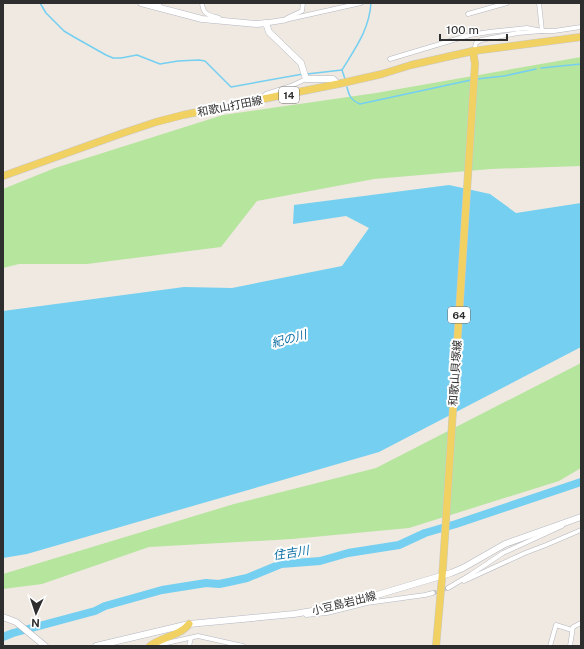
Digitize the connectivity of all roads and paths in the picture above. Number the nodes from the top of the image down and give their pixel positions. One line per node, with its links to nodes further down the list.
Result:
1 (141, 3): 8 (main road)
2 (158, 3): 8 (street)
3 (202, 3): 11 (street)
4 (303, 3): 10 (street)
5 (361, 3): 10 (street)
6 (508, 3): 9 (street)
7 (539, 3): 14 (street)
8 (163, 10): 11 (main road)
9 (468, 14)
10 (285, 20): 12 (street)
11 (220, 21): 12 (main road)
12 (266, 24): 18 (main road)
13 (581, 27): 14 (street)
14 (542, 31): 16 (street); 17 (street)
15 (581, 37): 16 (main road, 和歌山打田線 / 14)
16 (473, 52): 19 (main road, 和歌山打田線 / 14); 25 (main road, 和歌山貝塚線 / 64)
17 (390, 59)
18 (306, 78): 19 (main road); 20 (street)
19 (338, 84): 20 (main road, 和歌山打田線 / 14)
20 (259, 100): 21 (main road, 和歌山打田線 / 14)
21 (3, 176)
22 (581, 517): 23 (main road, 小豆島岩出線)
23 (573, 520): 25 (main road, 小豆島岩出線); 26 (street)
24 (581, 530): 26 (street)
25 (442, 576): 28 (main road, 和歌山貝塚線 / 64); 29 (main road, 小豆島岩出線)
26 (460, 582): 27 (street)
27 (448, 588)
28 (437, 593): 29 (street); 40 (main road, 和歌山貝塚線 / 64)
29 (294, 614): 32 (main road, 小豆島岩出線)
30 (3, 617): 35 (main road)
31 (581, 623): 33 (street)
32 (189, 624): 36 (main road, 小豆島岩出線); 37 (main road)
33 (572, 630): 41 (street); 42 (street)
34 (191, 638): 37 (street); 38 (street); 39 (street)
35 (45, 646)
36 (96, 646)
37 (151, 646)
38 (189, 646)
39 (243, 646)
40 (436, 646)
41 (550, 646)
42 (570, 646)

